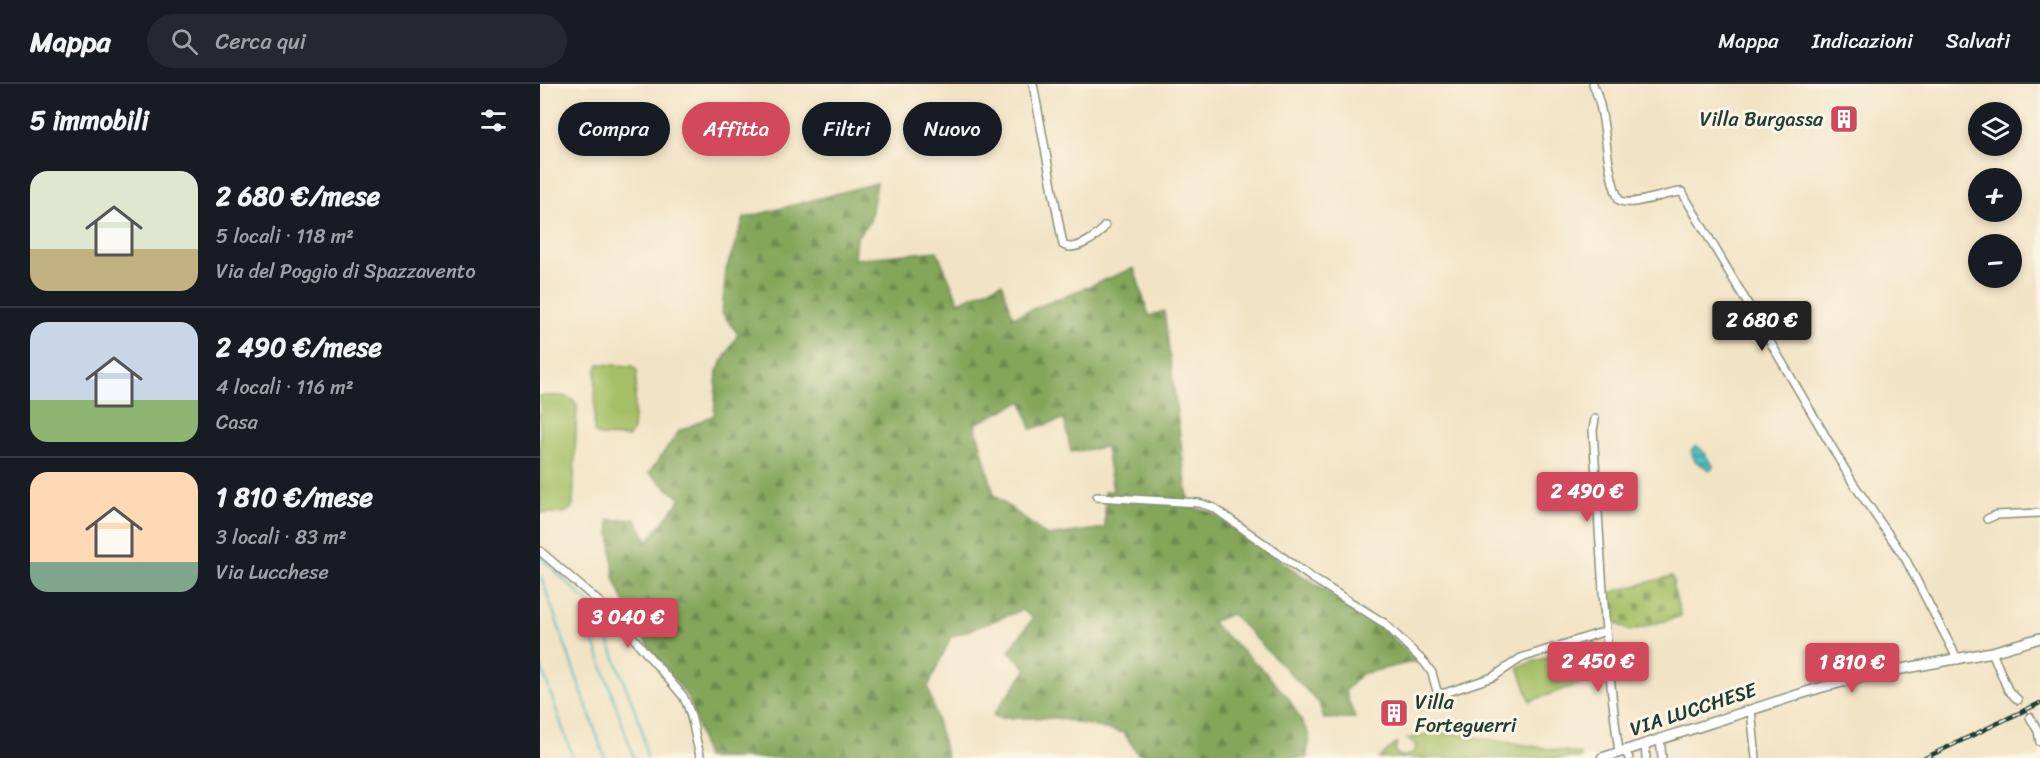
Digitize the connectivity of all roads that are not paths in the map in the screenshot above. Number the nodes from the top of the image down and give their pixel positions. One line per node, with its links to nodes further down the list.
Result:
1 (1033, 84): 3 (street)
2 (1593, 84): 12 (street)
3 (1105, 226)
4 (1595, 420): 9 (street)
5 (1097, 497): 9 (street)
6 (2040, 513): 7 (street)
7 (1987, 519)
8 (540, 551): 20 (street)
9 (1606, 631): 19 (street)
10 (2040, 638): 11 (street, VIA LUCCHESE)
11 (1992, 652): 12 (street, VIA LUCCHESE); 13 (street)
12 (1958, 660): 14 (street, VIA LUCCHESE)
13 (2018, 700)
14 (1751, 710): 16 (street, VIA LUCCHESE); 24 (street)
15 (2030, 717): 17 (street)
16 (1660, 738): 18 (street, VIA LUCCHESE); 23 (street)
17 (2040, 742)
18 (1645, 743): 19 (street, VIA LUCCHESE); 22 (street)
19 (1624, 753): 21 (street, VIA LUCCHESE)
20 (701, 758)
21 (1602, 758)
22 (1646, 758)
23 (1662, 758)
24 (1755, 758)

